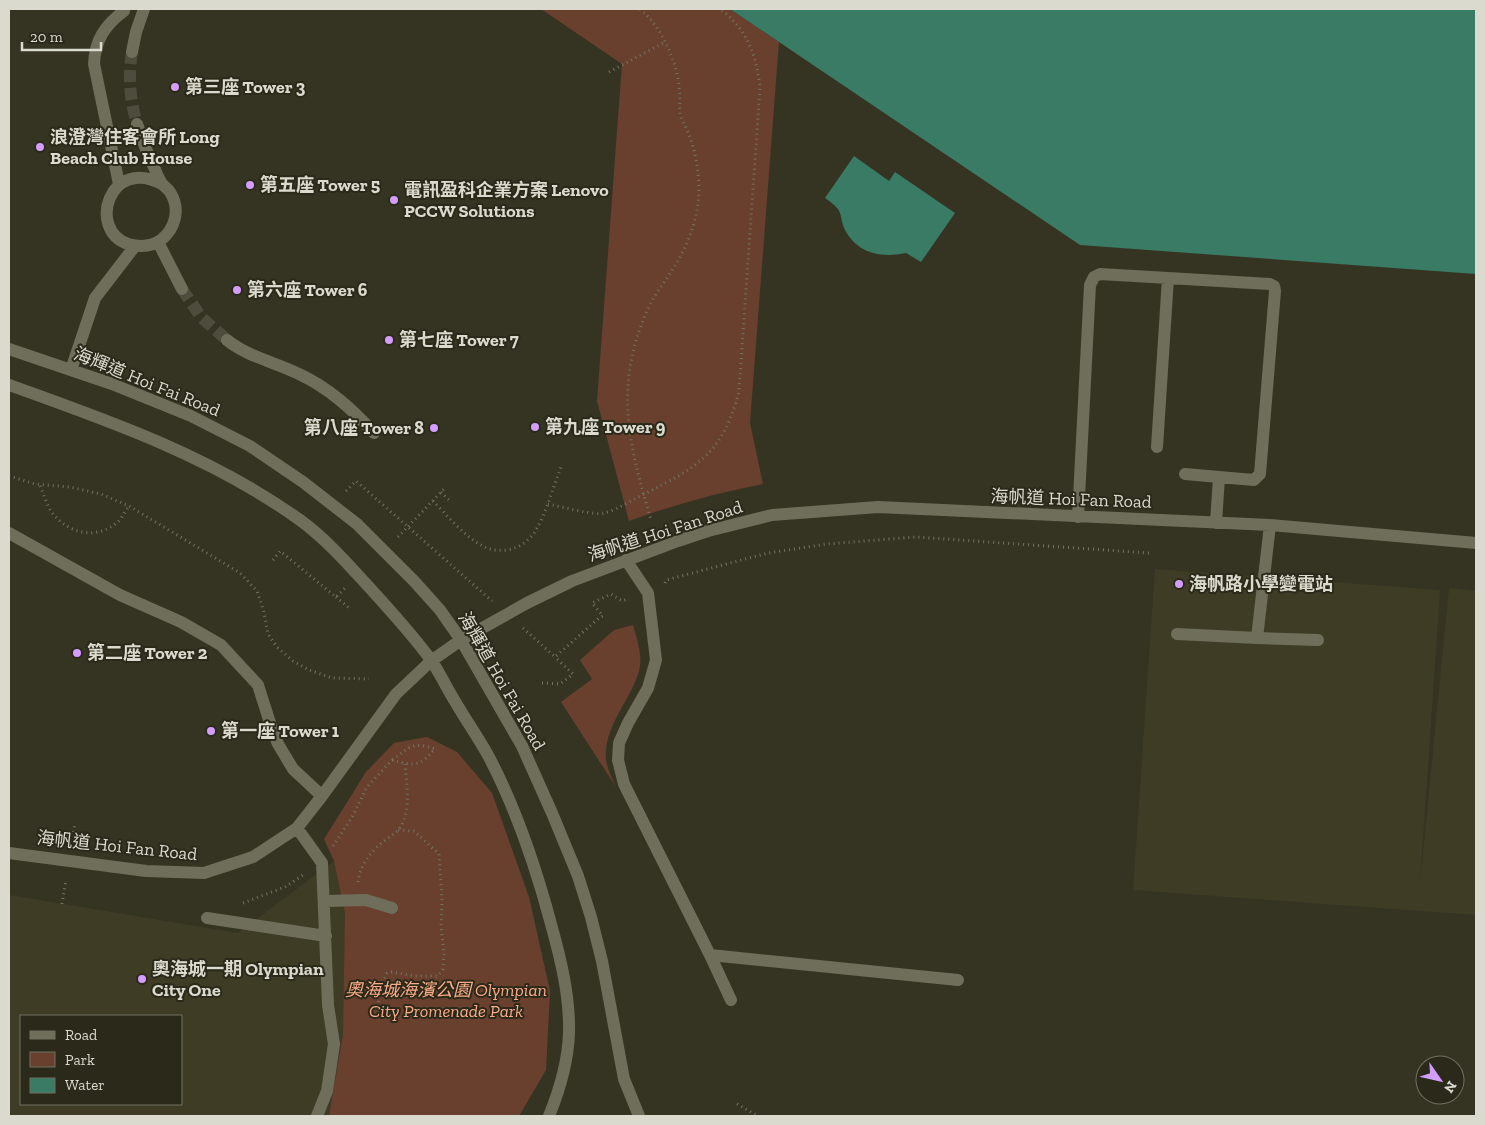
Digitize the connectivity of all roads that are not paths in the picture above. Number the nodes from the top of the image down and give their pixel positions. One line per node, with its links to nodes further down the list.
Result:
1 (144, 9): 3 (street)
2 (124, 11): 5 (street)
3 (132, 52)
4 (137, 124): 6 (street)
5 (120, 184): 6 (street); 8 (street)
6 (162, 184): 7 (street)
7 (158, 242): 8 (street); 10 (street)
8 (135, 246): 13 (street)
9 (1168, 278): 16 (street); 18 (street); 19 (street)
10 (182, 289)
11 (226, 340): 15 (street)
12 (9, 348): 13 (street, 海輝道 Hoi Fai Road)
13 (71, 370): 27 (street, 海輝道 Hoi Fai Road)
14 (9, 385): 29 (street)
15 (374, 433)
16 (1157, 447)
17 (1185, 474): 18 (street)
18 (1219, 478): 20 (street)
19 (1078, 517): 20 (street, 海帆道 Hoi Fan Road); 24 (street, 海帆道 Hoi Fan Road)
20 (1216, 523): 21 (street, 海帆道 Hoi Fan Road)
21 (1270, 525): 23 (street, 海帆道 Hoi Fan Road); 26 (street)
22 (9, 533): 30 (street)
23 (1476, 543)
24 (626, 560): 27 (street, 海帆道 Hoi Fan Road); 37 (street)
25 (1178, 634): 26 (street)
26 (1257, 638): 28 (street)
27 (461, 640): 29 (street, 海帆道 Hoi Fan Road); 42 (street, 海輝道 Hoi Fai Road)
28 (1318, 640)
29 (431, 661): 30 (street, 海帆道 Hoi Fan Road); 41 (street)
30 (322, 796): 31 (street, 海帆道 Hoi Fan Road)
31 (297, 828): 32 (street, 海帆道 Hoi Fan Road); 33 (street)
32 (9, 853)
33 (325, 902): 34 (street); 36 (street)
34 (392, 908)
35 (207, 918): 36 (street)
36 (326, 936): 40 (street)
37 (710, 954): 38 (street); 39 (street)
38 (958, 980)
39 (731, 1000)
40 (317, 1116)
41 (549, 1116)
42 (638, 1116)

